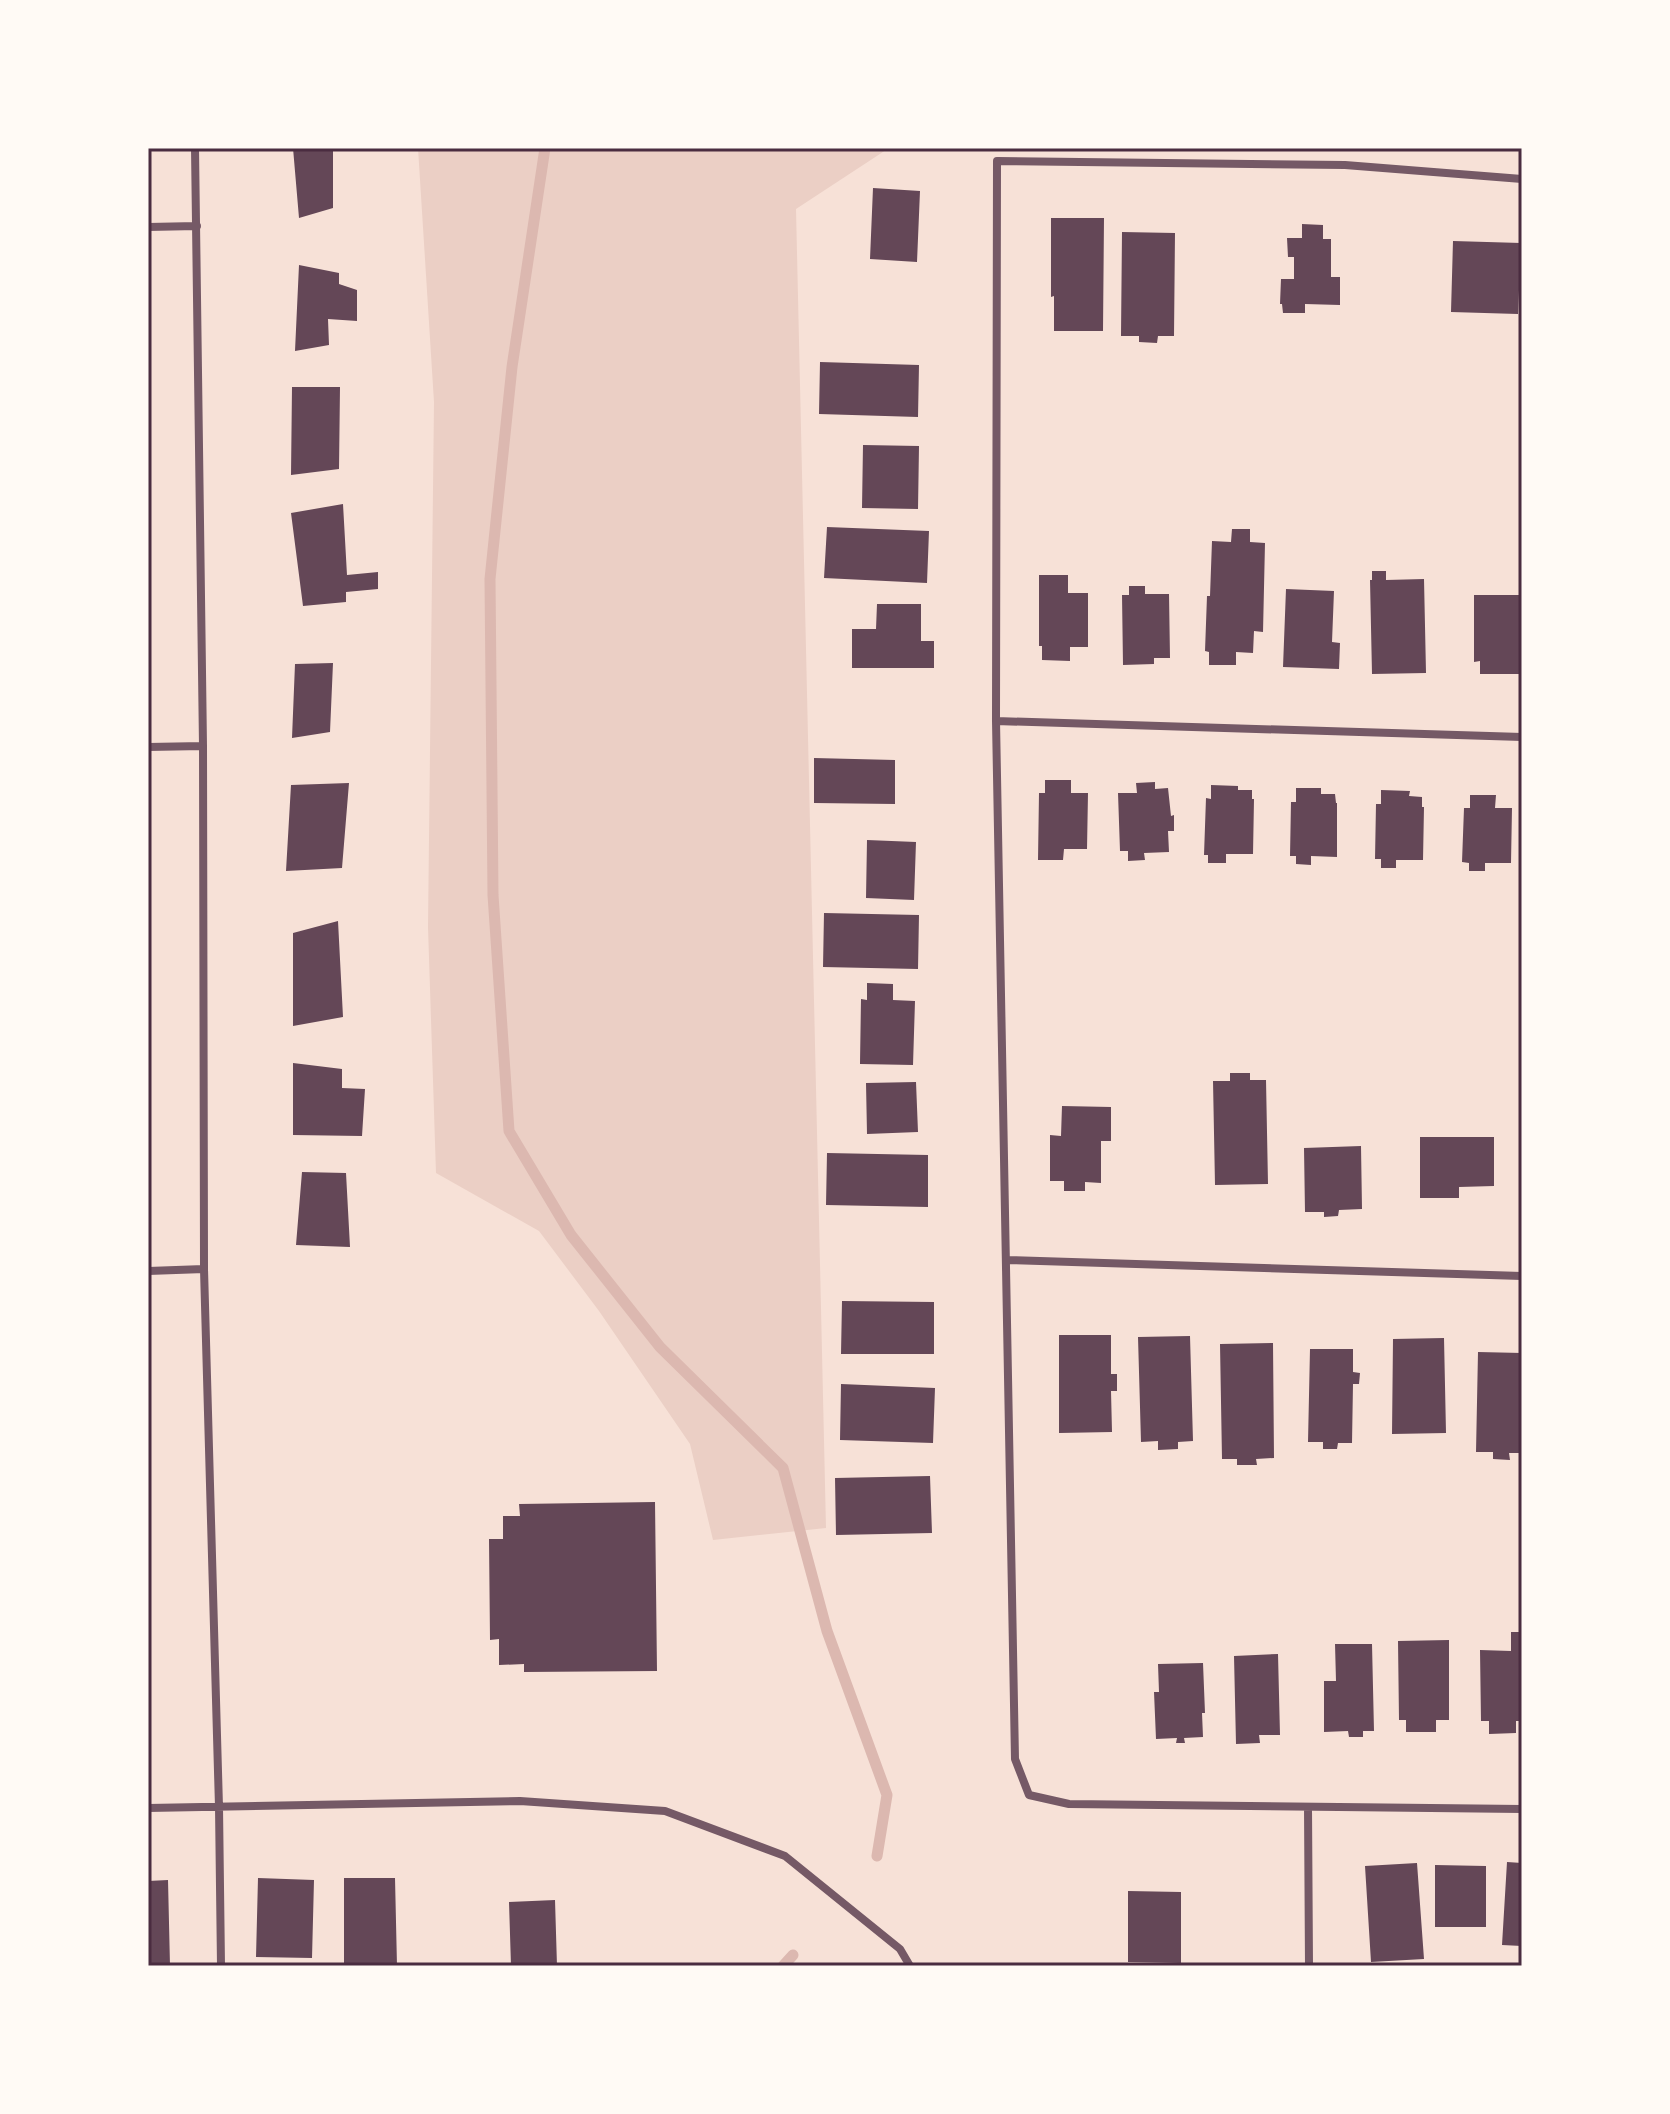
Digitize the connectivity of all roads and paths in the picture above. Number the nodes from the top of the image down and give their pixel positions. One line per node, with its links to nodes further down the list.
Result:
1 (195, 148): 3 (street)
2 (1522, 179): 5 (street)
3 (197, 226): 4 (street); 7 (street)
4 (148, 227)
5 (996, 721): 6 (street); 9 (street)
6 (1522, 737)
7 (203, 746): 8 (street); 10 (street)
8 (148, 747)
9 (1006, 1260): 12 (street); 14 (street)
10 (204, 1269): 11 (street); 13 (street)
11 (148, 1271)
12 (1522, 1276)
13 (219, 1807): 15 (street); 17 (street); 18 (street)
14 (1308, 1807): 16 (street); 19 (street)
15 (148, 1808)
16 (1522, 1809)
17 (221, 1966)
18 (910, 1966)
19 (1309, 1966)

